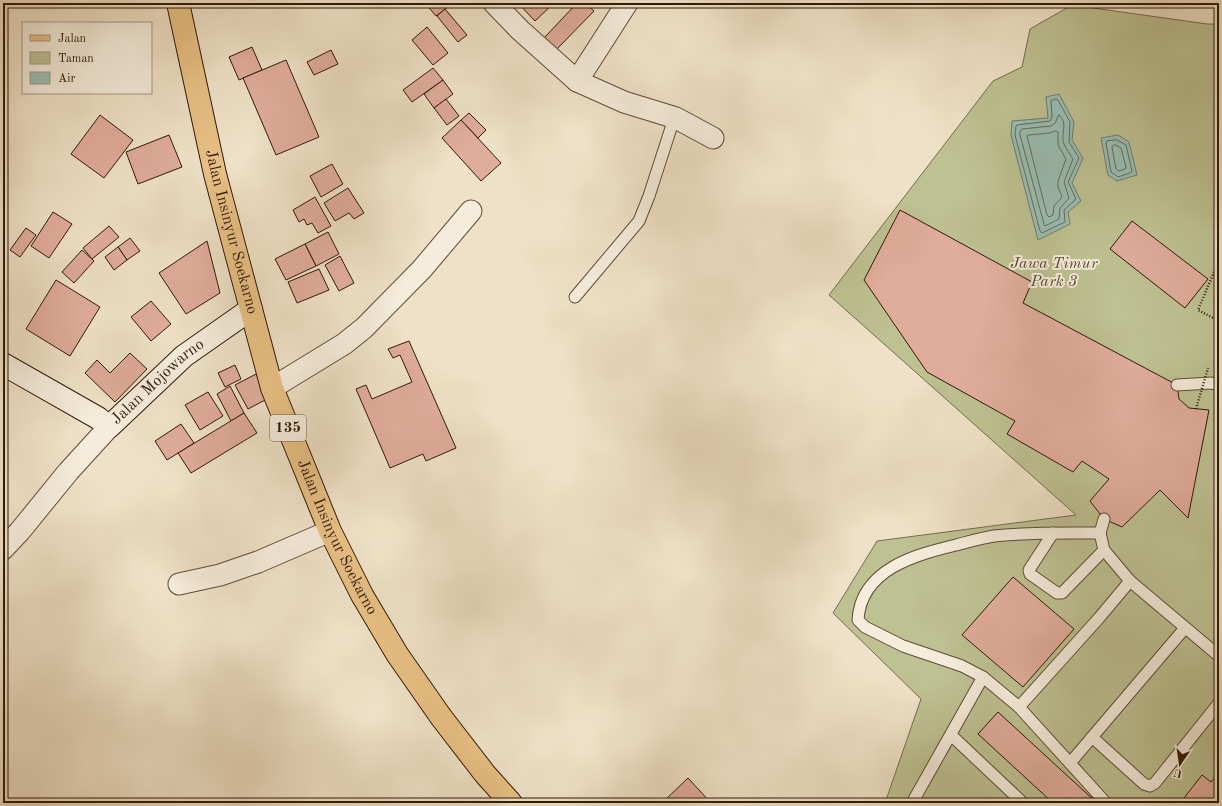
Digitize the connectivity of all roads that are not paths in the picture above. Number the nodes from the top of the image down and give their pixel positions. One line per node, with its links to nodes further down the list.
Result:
1 (178, 3): 9 (main road, Jalan Insinyur Soekarno / 135)
2 (494, 3): 4 (street)
3 (627, 3): 4 (street)
4 (577, 80): 5 (street)
5 (676, 118): 6 (street); 8 (lane)
6 (713, 138)
7 (471, 211): 13 (street)
8 (575, 297)
9 (251, 309): 13 (main road, Jalan Insinyur Soekarno / 135); 14 (street, Jalan Mojowarno)
10 (3, 364): 14 (street, Jalan Mojowarno)
11 (1177, 385): 12 (lane)
12 (1219, 385)
13 (272, 388): 16 (main road, Jalan Insinyur Soekarno / 135)
14 (110, 427): 19 (street)
15 (1104, 519): 18 (lane)
16 (330, 531): 22 (street); 31 (main road, Jalan Insinyur Soekarno / 135)
17 (1053, 533): 18 (lane); 20 (lane); 25 (lane)
18 (1100, 533): 20 (lane)
19 (3, 549)
20 (1104, 550): 21 (lane)
21 (1130, 581): 23 (lane); 27 (lane)
22 (179, 584)
23 (1185, 628): 24 (lane); 29 (lane)
24 (1219, 656)
25 (983, 677): 27 (lane); 28 (lane)
26 (1219, 703): 29 (lane)
27 (1019, 707): 30 (lane)
28 (951, 735): 32 (lane); 33 (lane)
29 (1092, 737): 30 (lane)
30 (1070, 763): 34 (lane)
31 (511, 803)
32 (912, 803)
33 (1023, 803)
34 (1106, 803)

